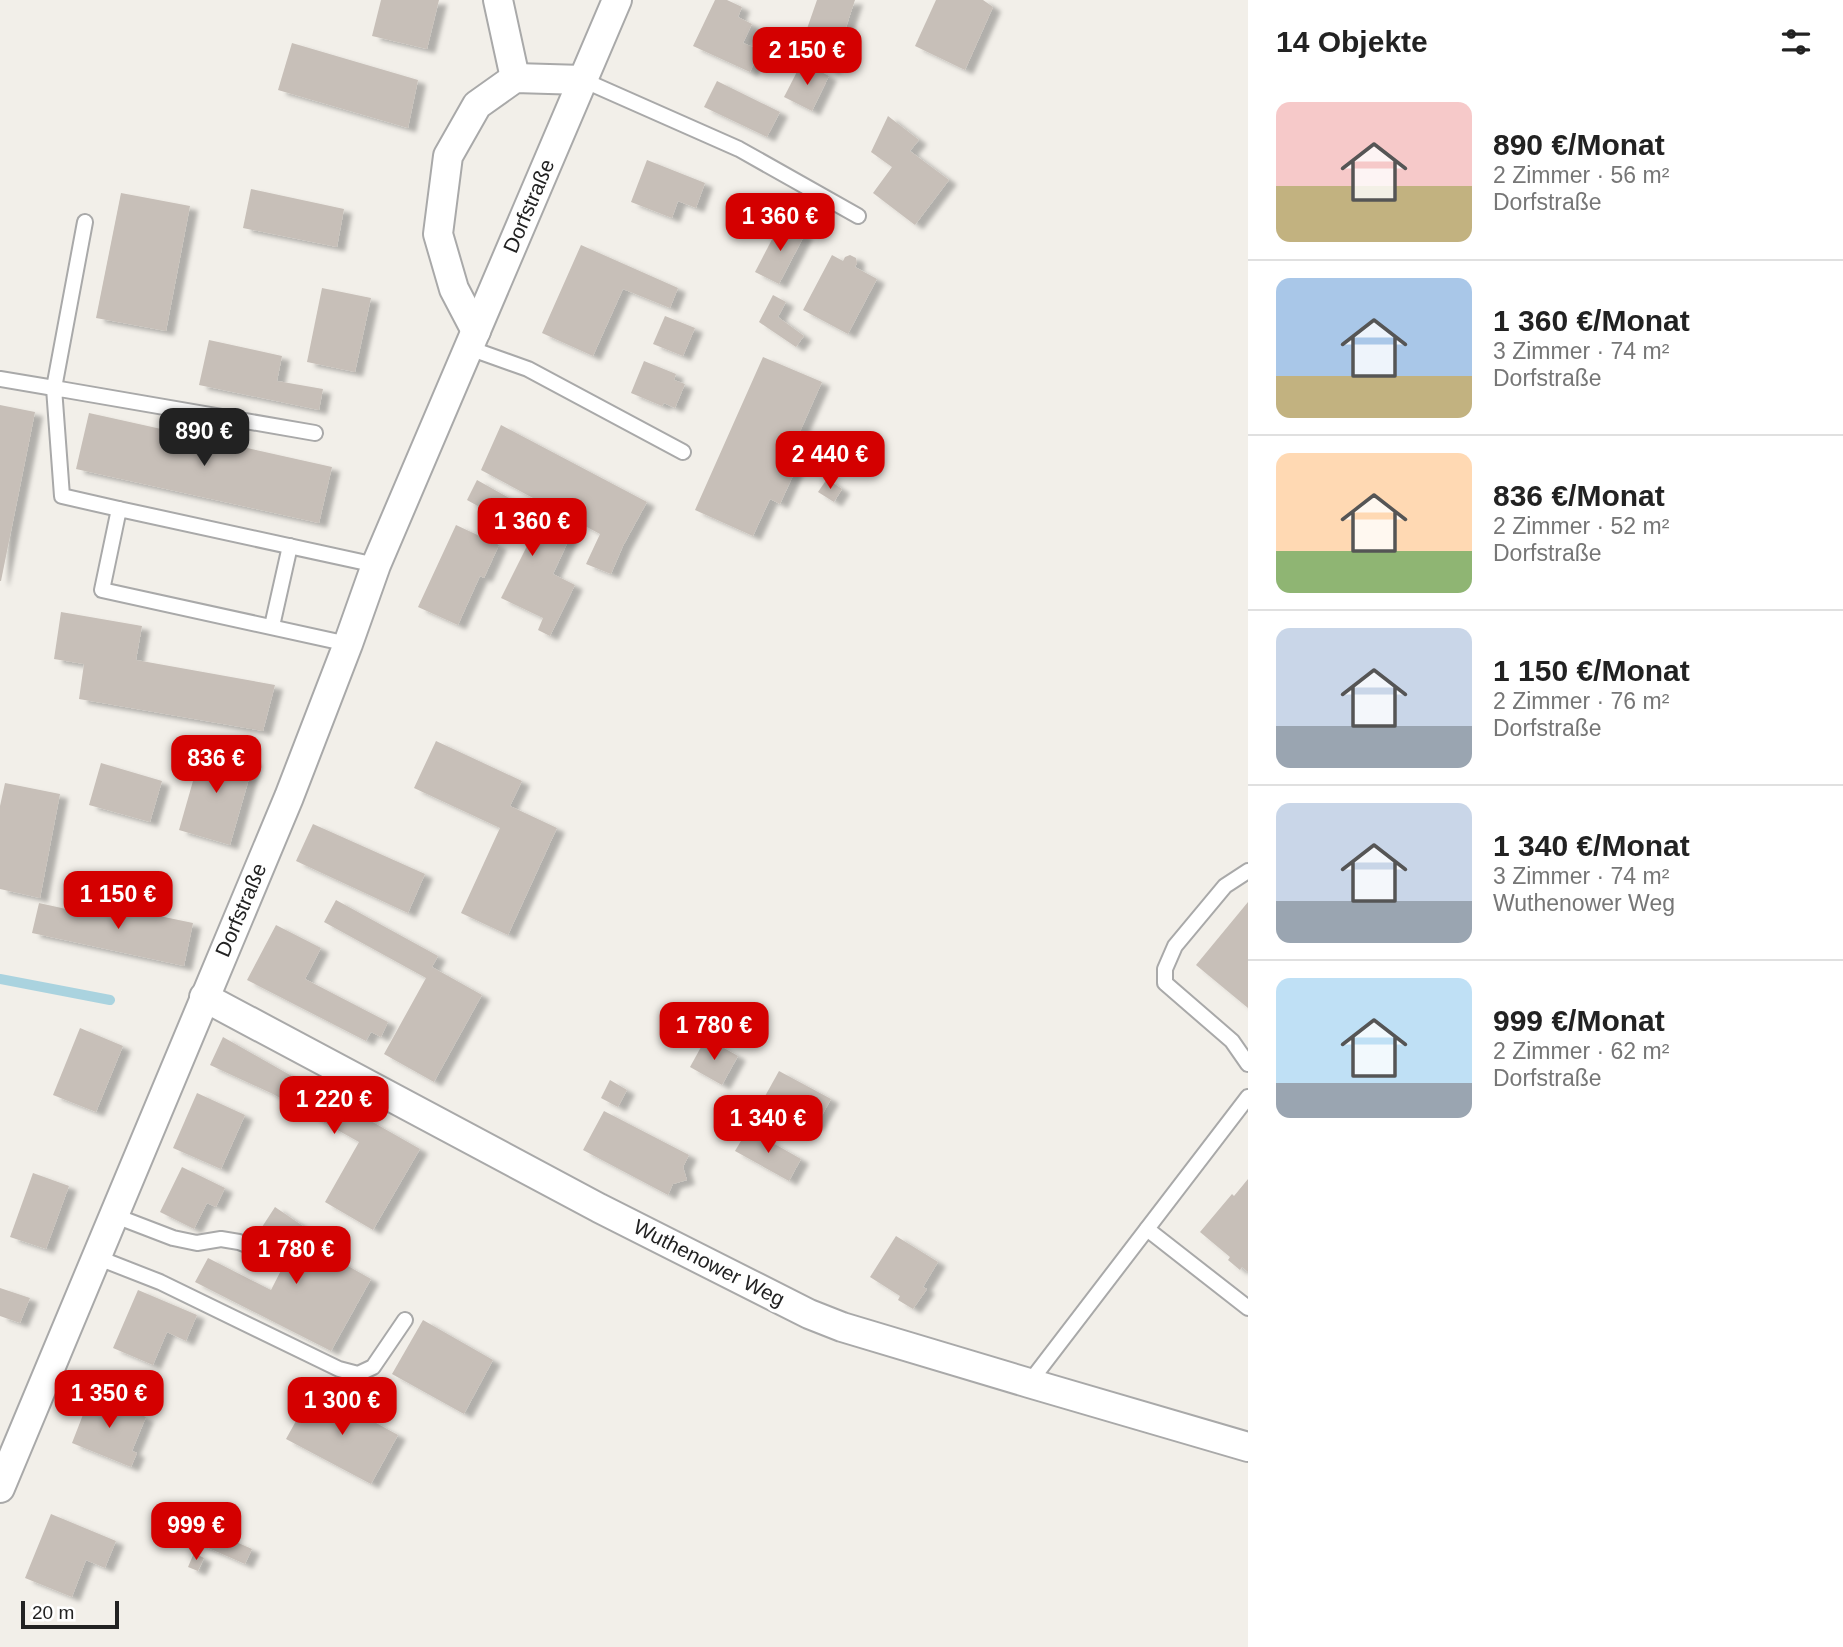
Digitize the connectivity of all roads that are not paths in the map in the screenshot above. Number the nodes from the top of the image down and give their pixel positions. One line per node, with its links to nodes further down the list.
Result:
1 (498, 0): 3 (street)
2 (617, 0): 4 (street, Dorfstraße)
3 (515, 78): 4 (street); 7 (street)
4 (583, 80): 5 (lane); 7 (street, Dorfstraße)
5 (858, 216)
6 (85, 222): 9 (lane)
7 (472, 339): 11 (lane); 14 (street, Dorfstraße)
8 (0, 379): 9 (lane)
9 (54, 388): 10 (lane); 12 (lane)
10 (315, 433)
11 (683, 452)
12 (119, 509): 13 (lane); 15 (lane)
13 (290, 546): 14 (lane); 15 (lane)
14 (376, 565): 16 (street, Dorfstraße)
15 (272, 626): 16 (lane)
16 (348, 644): 18 (street, Dorfstraße)
17 (1248, 871): 19 (lane)
18 (204, 997): 21 (street, Dorfstraße); 27 (street, Wuthenower Weg)
19 (1248, 1064)
20 (1248, 1097): 22 (lane)
21 (113, 1216): 23 (lane); 24 (street, Dorfstraße)
22 (1147, 1229): 25 (lane); 27 (lane)
23 (273, 1255)
24 (96, 1257): 26 (lane); 29 (street, Dorfstraße)
25 (1248, 1308)
26 (405, 1320)
27 (1029, 1383): 28 (street, Wuthenower Weg)
28 (1248, 1447)
29 (0, 1487)

